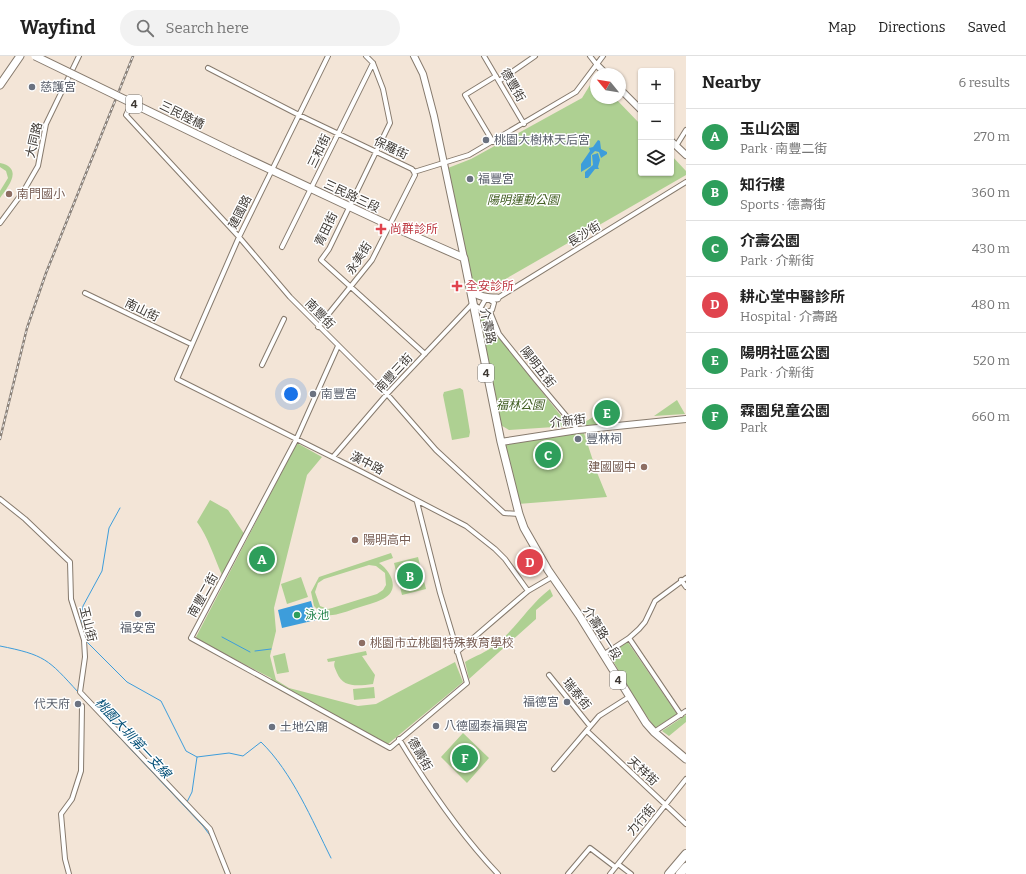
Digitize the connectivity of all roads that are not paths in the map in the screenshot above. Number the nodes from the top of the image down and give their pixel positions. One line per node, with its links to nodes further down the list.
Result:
1 (20, 56): 17 (main road)
2 (35, 56): 28 (main road, 三民陸橋 / 4, bridge)
3 (78, 56): 38 (street, 大同路)
4 (328, 56): 21 (street, 建國路)
5 (366, 56): 11 (street, 青田街)
6 (414, 56): 31 (street, 介壽路)
7 (484, 56): 15 (street, 德豐街)
8 (535, 56): 16 (street)
9 (590, 56): 12 (street)
10 (603, 56): 12 (street, 保羅街)
11 (373, 63): 24 (street, 三和街); 29 (street, 青田街)
12 (597, 65): 14 (street); 22 (street, 保羅街)
13 (208, 68): 21 (street, 保羅街)
14 (600, 68)
15 (496, 76): 16 (street, 德豐街); 25 (street)
16 (499, 81): 22 (street, 德豐街)
17 (0, 85)
18 (626, 95): 20 (street)
19 (130, 107): 40 (street, 南豐街)
20 (638, 107)
21 (299, 115): 24 (street, 保羅街); 32 (street, 建國路)
22 (524, 124): 25 (street, 保羅街)
23 (686, 130): 26 (street)
24 (338, 134): 29 (street, 保羅街); 36 (street, 三和街)
25 (493, 142): 31 (street, 保羅街)
26 (674, 142)
27 (674, 144): 30 (street)
28 (232, 152): 32 (main road, 三民路三段 / 4)
29 (375, 152): 33 (street, 保羅街); 37 (street, 青田街)
30 (686, 155)
31 (444, 163): 33 (street, 保羅街); 42 (street, 介壽路)
32 (272, 170): 36 (main road, 三民路三段 / 4); 40 (street, 建國路)
33 (414, 172): 39 (street, 永美街)
34 (685, 183): 35 (street); 46 (street, 長沙街)
35 (686, 188)
36 (311, 189): 37 (main road, 三民路三段 / 4); 41 (street, 三和街)
37 (348, 206): 39 (main road, 三民路三段 / 4); 43 (street, 青田街)
38 (0, 223)
39 (390, 225): 42 (main road, 三民路三段 / 4); 43 (street, 永美街)
40 (239, 237): 51 (street, 南豐街); 52 (street, 建國路)
41 (282, 247)
42 (464, 258): 44 (main road, 介壽路 / 4)
43 (352, 287): 51 (street, 永美街); 54 (street, 青田街)
44 (470, 289): 46 (main road); 47 (main road, 介壽路 / 4)
45 (85, 293): 52 (street, 南山街)
46 (495, 300): 48 (street, 長沙街); 49 (street)
47 (472, 304): 48 (street); 54 (street, 南豐三街); 61 (main road, 介壽路 / 4)
48 (481, 308): 49 (street)
49 (490, 312): 59 (street, 陽明五街)
50 (284, 319): 55 (street)
51 (318, 327): 53 (street, 南豐街)
52 (192, 344): 56 (street, 建國路)
53 (338, 346): 57 (street, 南豐街); 60 (street, 南豐二街)
54 (425, 354): 57 (street, 南豐三街)
55 (262, 365)
56 (177, 379): 60 (street, 漢中路)
57 (387, 394): 62 (street, 南豐三街); 65 (street, 南豐街)
58 (686, 419): 59 (street, 介新街)
59 (578, 430): 61 (street, 介新街)
60 (296, 440): 62 (street, 漢中路); 83 (street, 南豐二街)
61 (501, 442): 65 (main road, 介壽路 / 4)
62 (333, 457): 64 (street, 漢中路)
63 (0, 499): 93 (street, 玉山街)
64 (417, 502): 70 (street, 漢中路); 73 (street, 德壽街)
65 (519, 514): 66 (main road, 介壽路 / 4)
66 (552, 577): 70 (street); 71 (main road, 介壽路 / 4)
67 (686, 578): 68 (street)
68 (681, 580): 69 (street); 72 (street)
69 (686, 587)
70 (528, 591): 73 (street)
71 (562, 592): 74 (main road, 介壽路一段 / 4)
72 (629, 638): 74 (street); 79 (street)
73 (457, 652): 83 (street, 德壽街)
74 (603, 656): 76 (main road, 介壽路一段 / 4)
75 (549, 675): 80 (street, 瑞泰街)
76 (629, 697): 80 (street); 82 (main road, 介壽路一段 / 4)
77 (82, 706): 92 (street)
78 (686, 711): 79 (street)
79 (681, 715): 82 (street)
80 (590, 726): 81 (street)
81 (587, 731): 85 (street); 87 (street, 天祥街)
82 (654, 732): 84 (main road, 介壽路一段 / 4)
83 (399, 739): 94 (street, 德壽街)
84 (686, 759)
85 (554, 769)
86 (686, 779): 87 (street, 力行街)
87 (666, 806): 88 (street, 天祥街); 90 (street, 力行街)
88 (686, 824)
89 (686, 854): 98 (highway)
90 (617, 865): 95 (street); 96 (street, 力行街); 97 (street)
91 (686, 867): 99 (highway)
92 (69, 874)
93 (228, 874)
94 (498, 874)
95 (568, 874)
96 (610, 874)
97 (631, 874)
98 (669, 874)
99 (680, 874)

